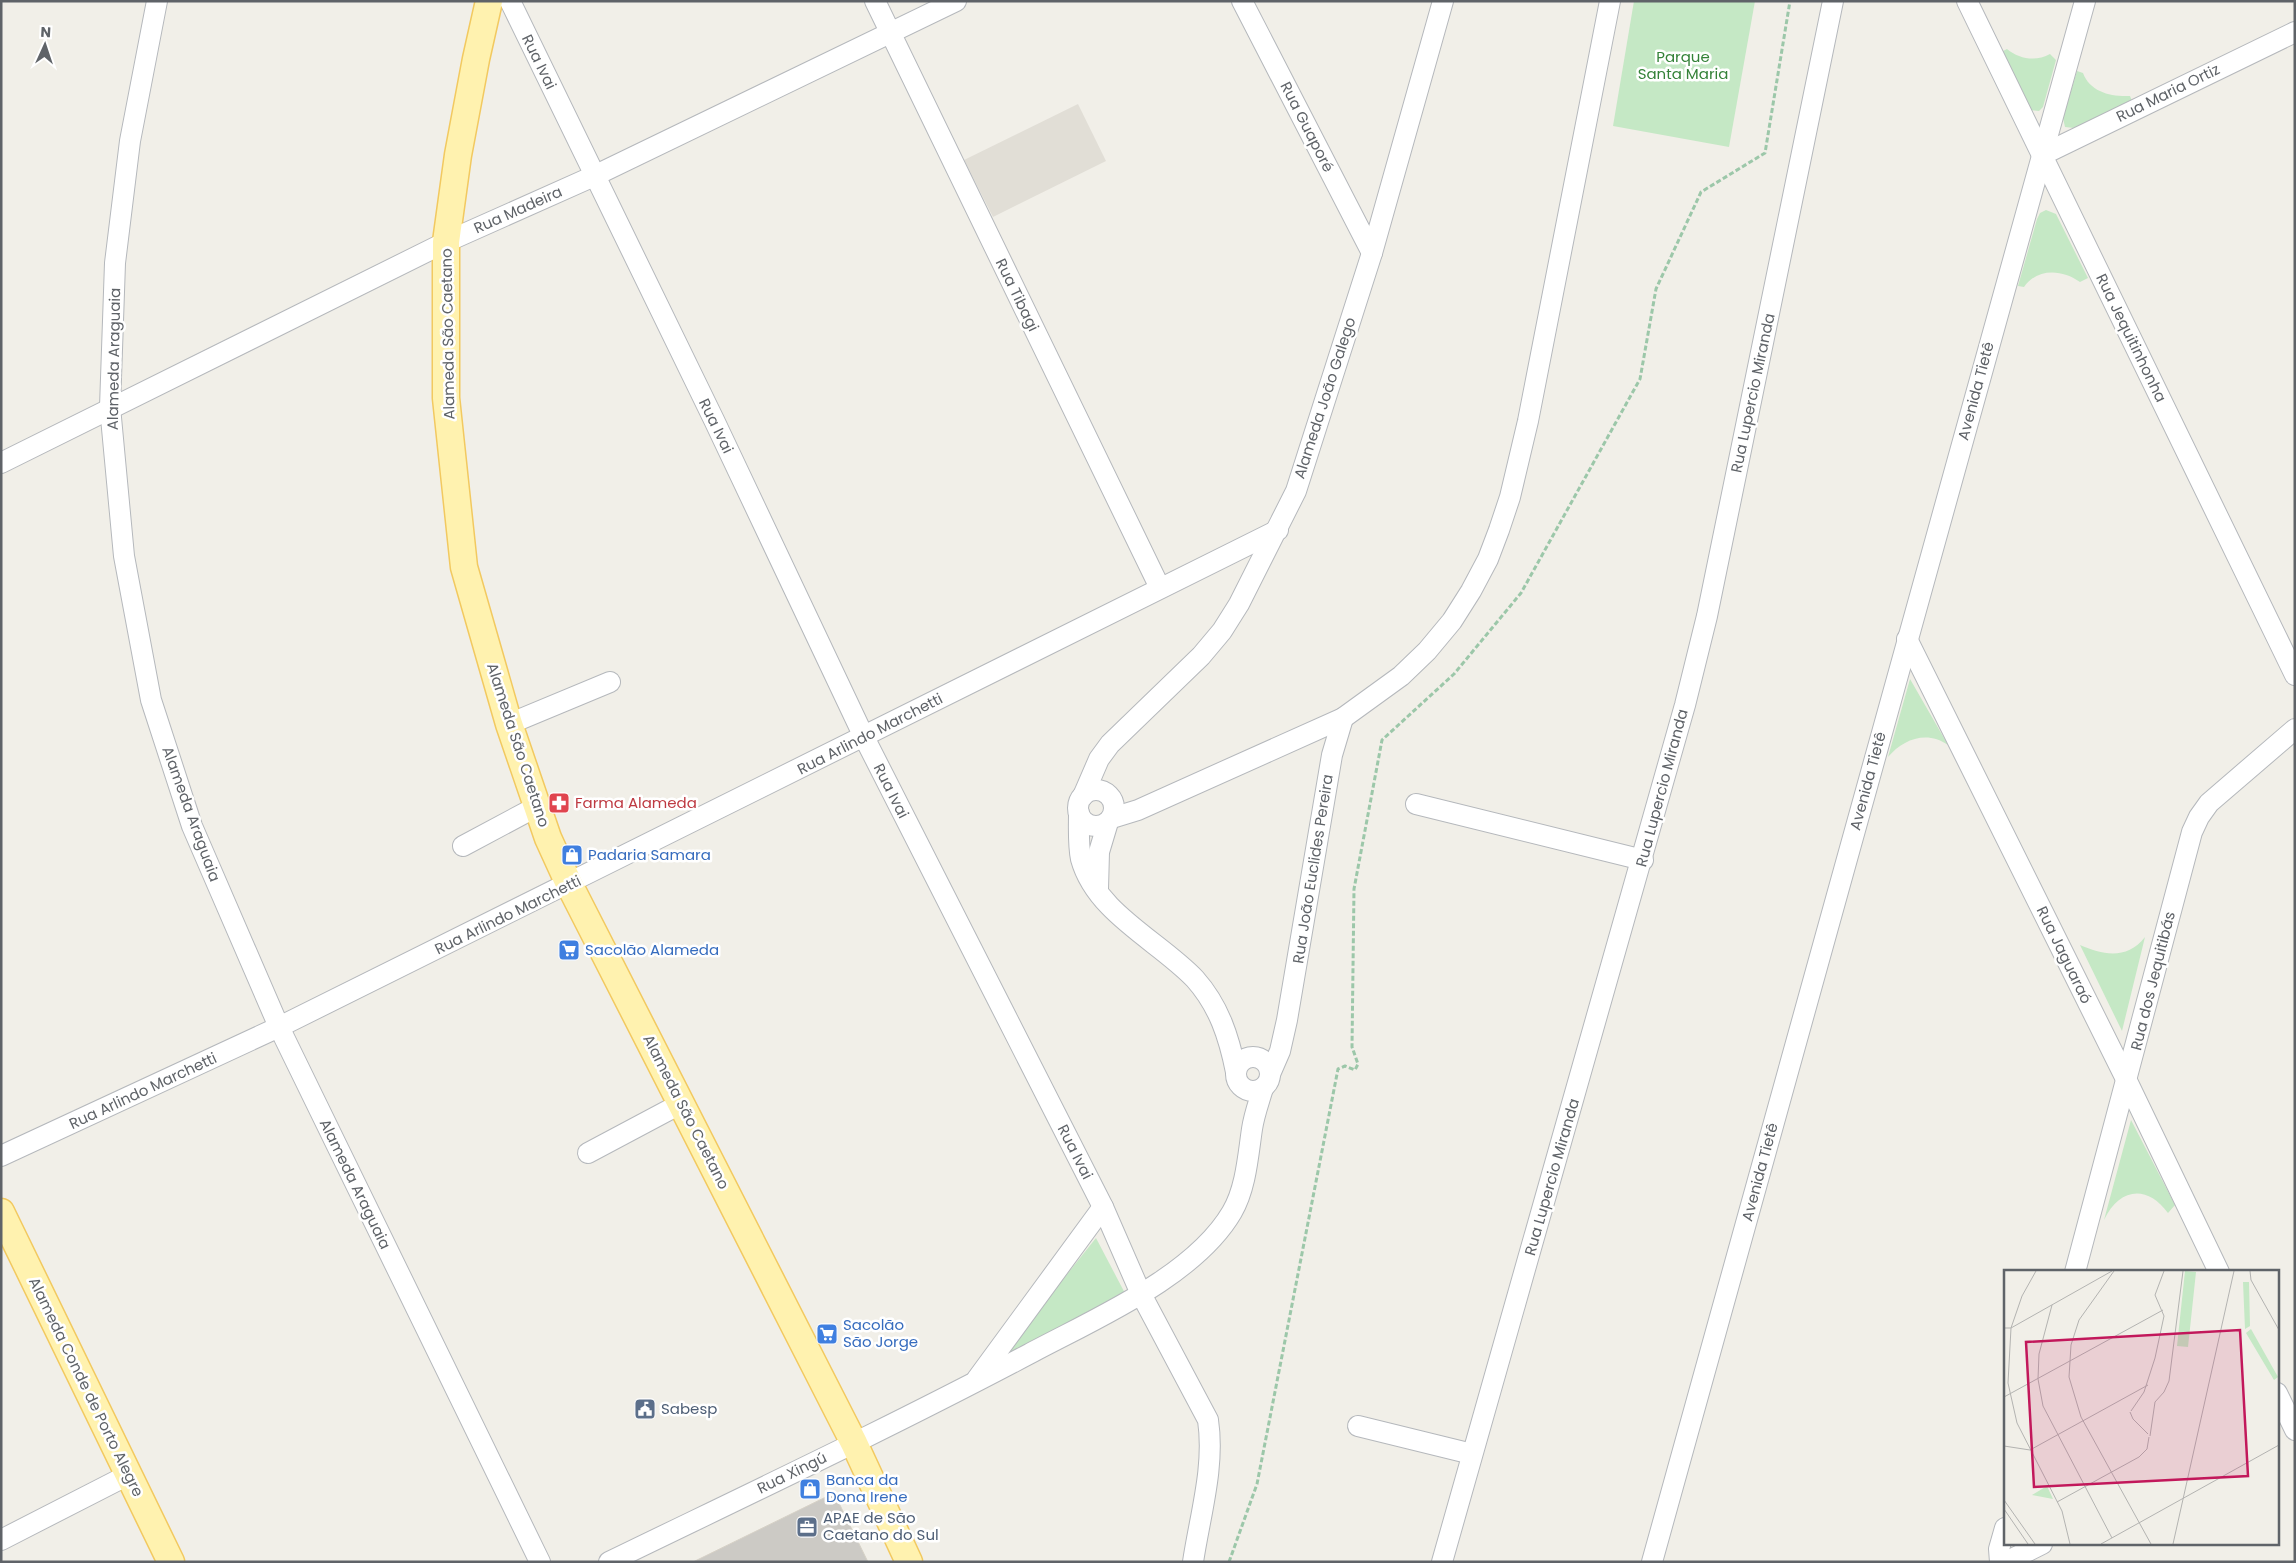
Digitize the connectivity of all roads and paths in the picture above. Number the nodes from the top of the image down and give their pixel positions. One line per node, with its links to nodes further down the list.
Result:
1 (157, 1): 19 (street, Alameda Araguaia)
2 (489, 1): 17 (main road, Alameda São Caetano)
3 (510, 1): 16 (street, Rua Ivai)
4 (875, 1): 14 (street, Rua Tibagi)
5 (956, 1): 14 (street, Rua Madeira)
6 (1242, 1): 18 (street, Rua Guaporé)
7 (1443, 1): 18 (street, Alameda João Galego)
8 (1610, 1): 26 (street)
9 (1790, 1): 70 (path)
10 (1833, 1): 36 (street, Rua Lupercio Miranda)
11 (1967, 1): 15 (street, Rua Jequitinhonha)
12 (2085, 1): 15 (street, Avenida Tietê)
13 (2295, 32): 15 (street, Rua Maria Ortiz)
14 (890, 34): 16 (street, Rua Madeira); 22 (street, Rua Tibagi)
15 (2042, 155): 23 (street, Avenida Tietê); 24 (street, Rua Jequitinhonha)
16 (594, 176): 17 (street, Rua Madeira); 29 (street, Rua Ivai)
17 (446, 242): 19 (street, Rua Madeira); 27 (main road, Alameda São Caetano)
18 (1372, 253): 21 (street, Alameda João Galego)
19 (110, 407): 20 (street, Rua Madeira); 40 (street, Alameda Araguaia)
20 (1, 463)
21 (1278, 530): 22 (street, Rua Arlindo Marchetti); 30 (street, Alameda João Galego)
22 (1160, 588): 29 (street, Rua Arlindo Marchetti)
23 (1908, 639): 45 (street, Rua Jaguaraó); 72 (street, Avenida Tietê)
24 (2295, 675)
25 (610, 682): 27 (street)
26 (1343, 718): 34 (street); 39 (street, Rua João Euclides Pereira)
27 (509, 724): 33 (main road, Alameda São Caetano)
28 (2295, 729): 45 (street, Rua dos Jequitibás)
29 (864, 737): 37 (street, Rua Arlindo Marchetti); 50 (street, Rua Ivai)
30 (1110, 744): 31 (street, Alameda João Galego); 34 (street)
31 (1081, 804): 34 (street); 34 (street); 38 (street, Alameda João Galego)
32 (1416, 804): 36 (street)
33 (536, 807): 35 (street); 37 (main road, Alameda São Caetano)
34 (1111, 809): 38 (street)
35 (463, 846)
36 (1643, 860): 60 (street, Rua Lupercio Miranda)
37 (569, 884): 40 (street, Rua Arlindo Marchetti); 46 (main road, Alameda São Caetano)
38 (1098, 891): 41 (street, Alameda João Galego)
39 (1288, 1020): 42 (street, Rua João Euclides Pereira); 44 (street, Rua João Euclides Pereira)
40 (279, 1027): 49 (street, Rua Arlindo Marchetti); 66 (street, Alameda Araguaia)
41 (1228, 1036): 42 (street, Alameda João Galego); 43 (street, Alameda João Galego)
42 (1255, 1058): 43 (street); 44 (street, Alameda João Galego)
43 (1239, 1080): 44 (street); 47 (street, Alameda João Galego)
44 (1266, 1081): 47 (street, Alameda João Galego)
45 (2127, 1081): 52 (street, Rua dos Jequitibás); 53 (street, Rua Jaguaraó)
46 (682, 1103): 48 (street); 59 (main road, Alameda São Caetano)
47 (1252, 1128): 54 (street, Alameda João Galego)
48 (588, 1153)
49 (1, 1156)
50 (1103, 1207): 54 (street, Rua Ivai); 55 (street, Rua Xingú)
51 (1, 1212): 61 (main road, Alameda Conde de Porto Alegre)
52 (2076, 1270)
53 (2218, 1270)
54 (1141, 1294): 55 (street, Rua Xingú); 69 (street, Rua Ivai)
55 (974, 1383): 59 (street, Rua Xingú)
56 (2278, 1396): 58 (street)
57 (1358, 1426): 60 (street)
58 (2290, 1427)
59 (854, 1443): 67 (street, Rua Xingú); 68 (main road, Alameda São Caetano)
60 (1472, 1454): 71 (street, Rua Lupercio Miranda)
61 (128, 1475): 63 (street); 65 (main road, Alameda Conde de Porto Alegre)
62 (2004, 1532): 73 (street)
63 (1, 1540)
64 (2038, 1546): 74 (street)
65 (171, 1562)
66 (540, 1562)
67 (609, 1562)
68 (909, 1562)
69 (1192, 1562)
70 (1228, 1562)
71 (1442, 1562)
72 (1652, 1562)
73 (2000, 1562)
74 (2006, 1562)

